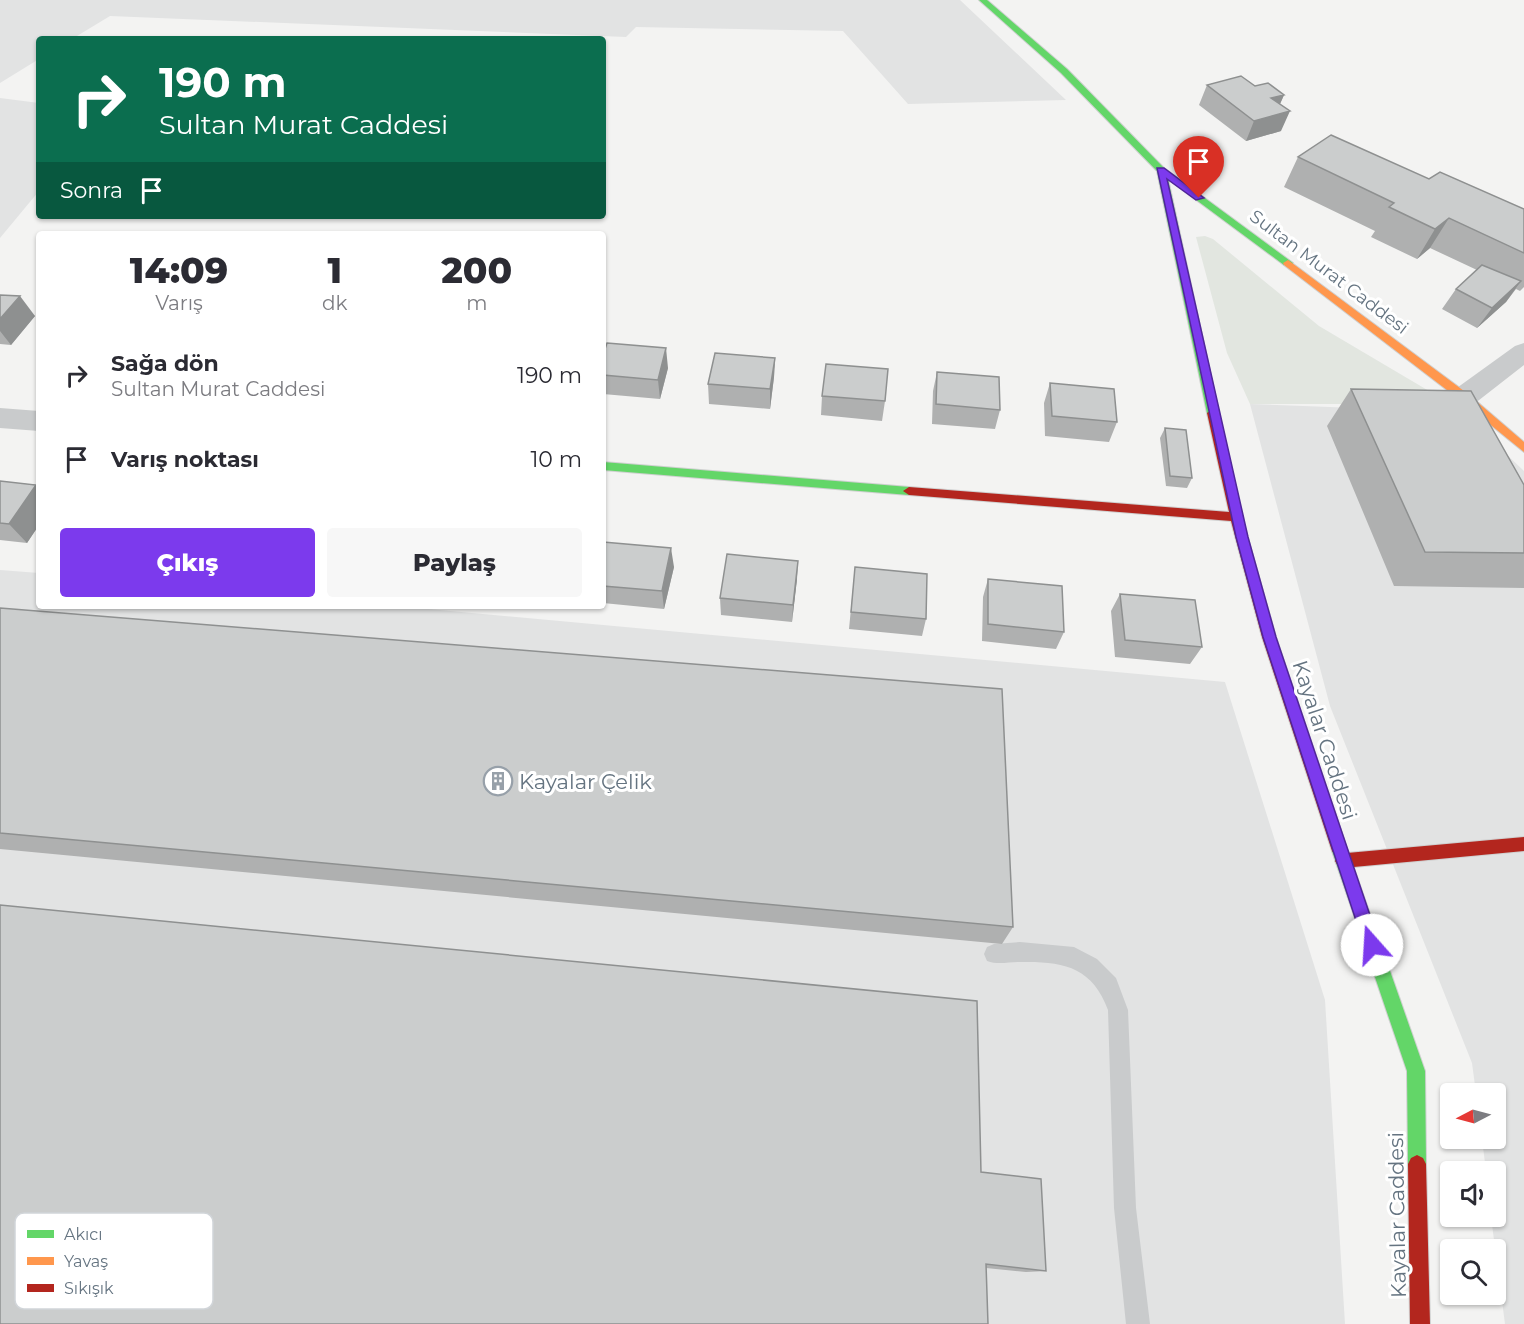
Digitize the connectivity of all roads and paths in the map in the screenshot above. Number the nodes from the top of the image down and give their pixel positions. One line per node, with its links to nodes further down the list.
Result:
1 (983, 0): 2 (street, Sultan Murat Caddesi)
2 (1161, 170): 4 (street, Sultan Murat Caddesi); 9 (street, Kayalar Caddesi)
3 (1524, 352): 4 (street)
4 (1464, 397): 7 (street, Sultan Murat Caddesi)
5 (0, 418): 6 (street)
6 (36, 421)
7 (1524, 448)
8 (606, 466): 9 (street)
9 (1236, 517): 11 (street, Kayalar Caddesi)
10 (1524, 844): 11 (street)
11 (1343, 861): 14 (street, Kayalar Caddesi)
12 (994, 954): 13 (lane)
13 (1138, 1324)
14 (1420, 1324)

